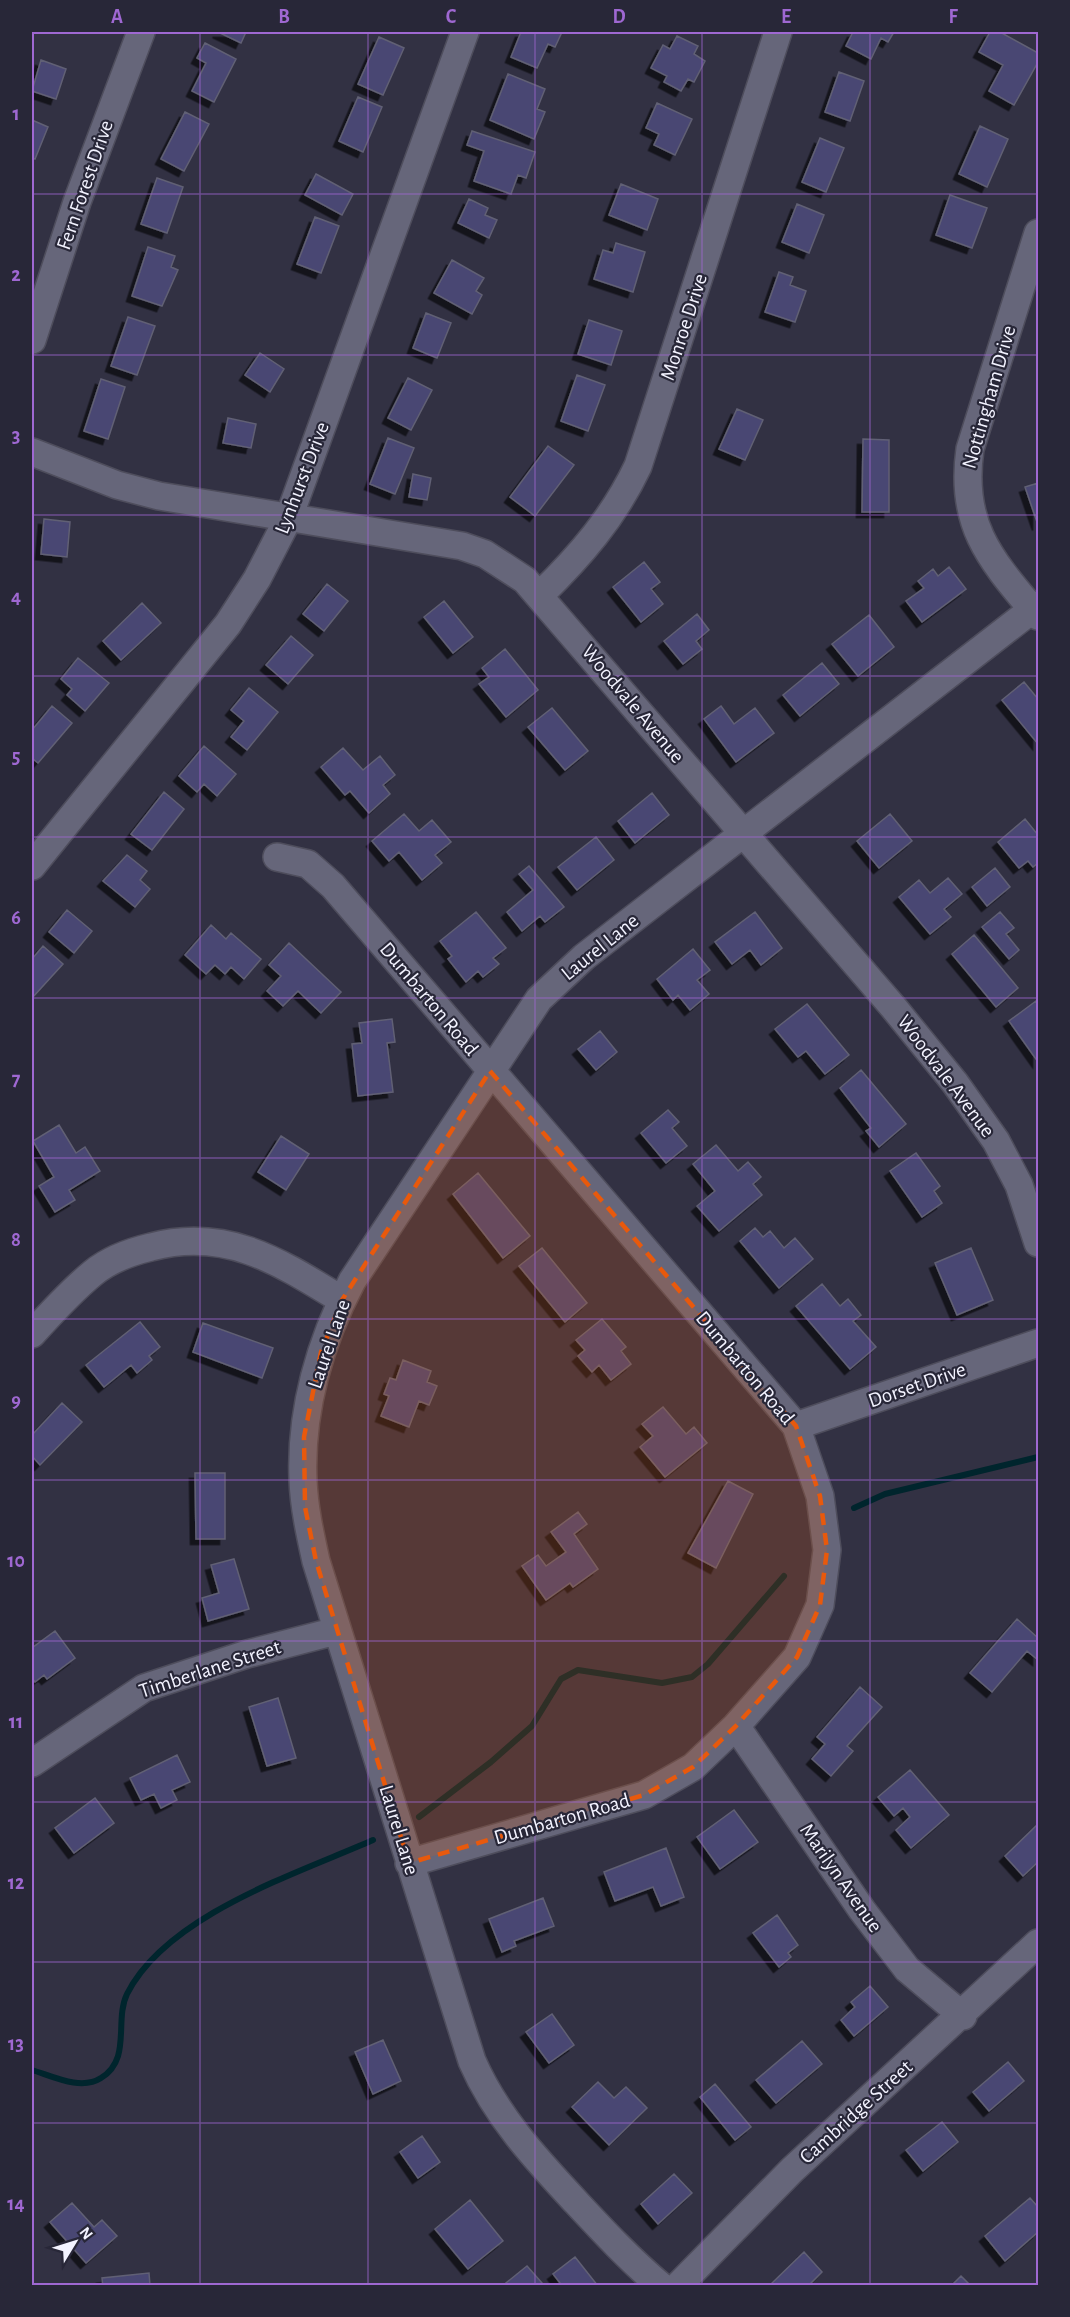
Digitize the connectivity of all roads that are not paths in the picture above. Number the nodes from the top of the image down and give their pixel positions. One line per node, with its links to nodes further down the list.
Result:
1 (141, 32): 5 (street, Fern Forest Drive)
2 (465, 32): 7 (street, Lynhurst Drive)
3 (778, 32): 8 (street, Monroe Drive)
4 (1038, 233): 9 (street, Nottingham Drive)
5 (32, 340)
6 (32, 452): 7 (street, Woodvale Avenue)
7 (289, 518): 8 (street, Woodvale Avenue); 12 (street, Lynhurst Drive)
8 (540, 595): 10 (street, Woodvale Avenue)
9 (1037, 610): 10 (street, Laurel Lane)
10 (744, 835): 13 (street, Laurel Lane); 14 (street, Woodvale Avenue)
11 (277, 857): 13 (street, Dumbarton Road)
12 (32, 866)
13 (490, 1071): 15 (street, Laurel Lane); 18 (street, Dumbarton Road)
14 (1038, 1243)
15 (342, 1300): 16 (street); 19 (street, Laurel Lane)
16 (32, 1334)
17 (1038, 1343): 18 (street, Dorset Drive)
18 (796, 1426): 20 (street, Dumbarton Road)
19 (336, 1631): 21 (street, Timberlane Street); 22 (street, Laurel Lane)
20 (736, 1726): 22 (street, Dumbarton Road); 24 (street, Marilyn Avenue)
21 (32, 1763)
22 (409, 1863): 25 (street, Laurel Lane)
23 (1038, 1943): 24 (street, Cambridge Street)
24 (963, 2016): 26 (street, Cambridge Street)
25 (661, 2286)
26 (678, 2286)

